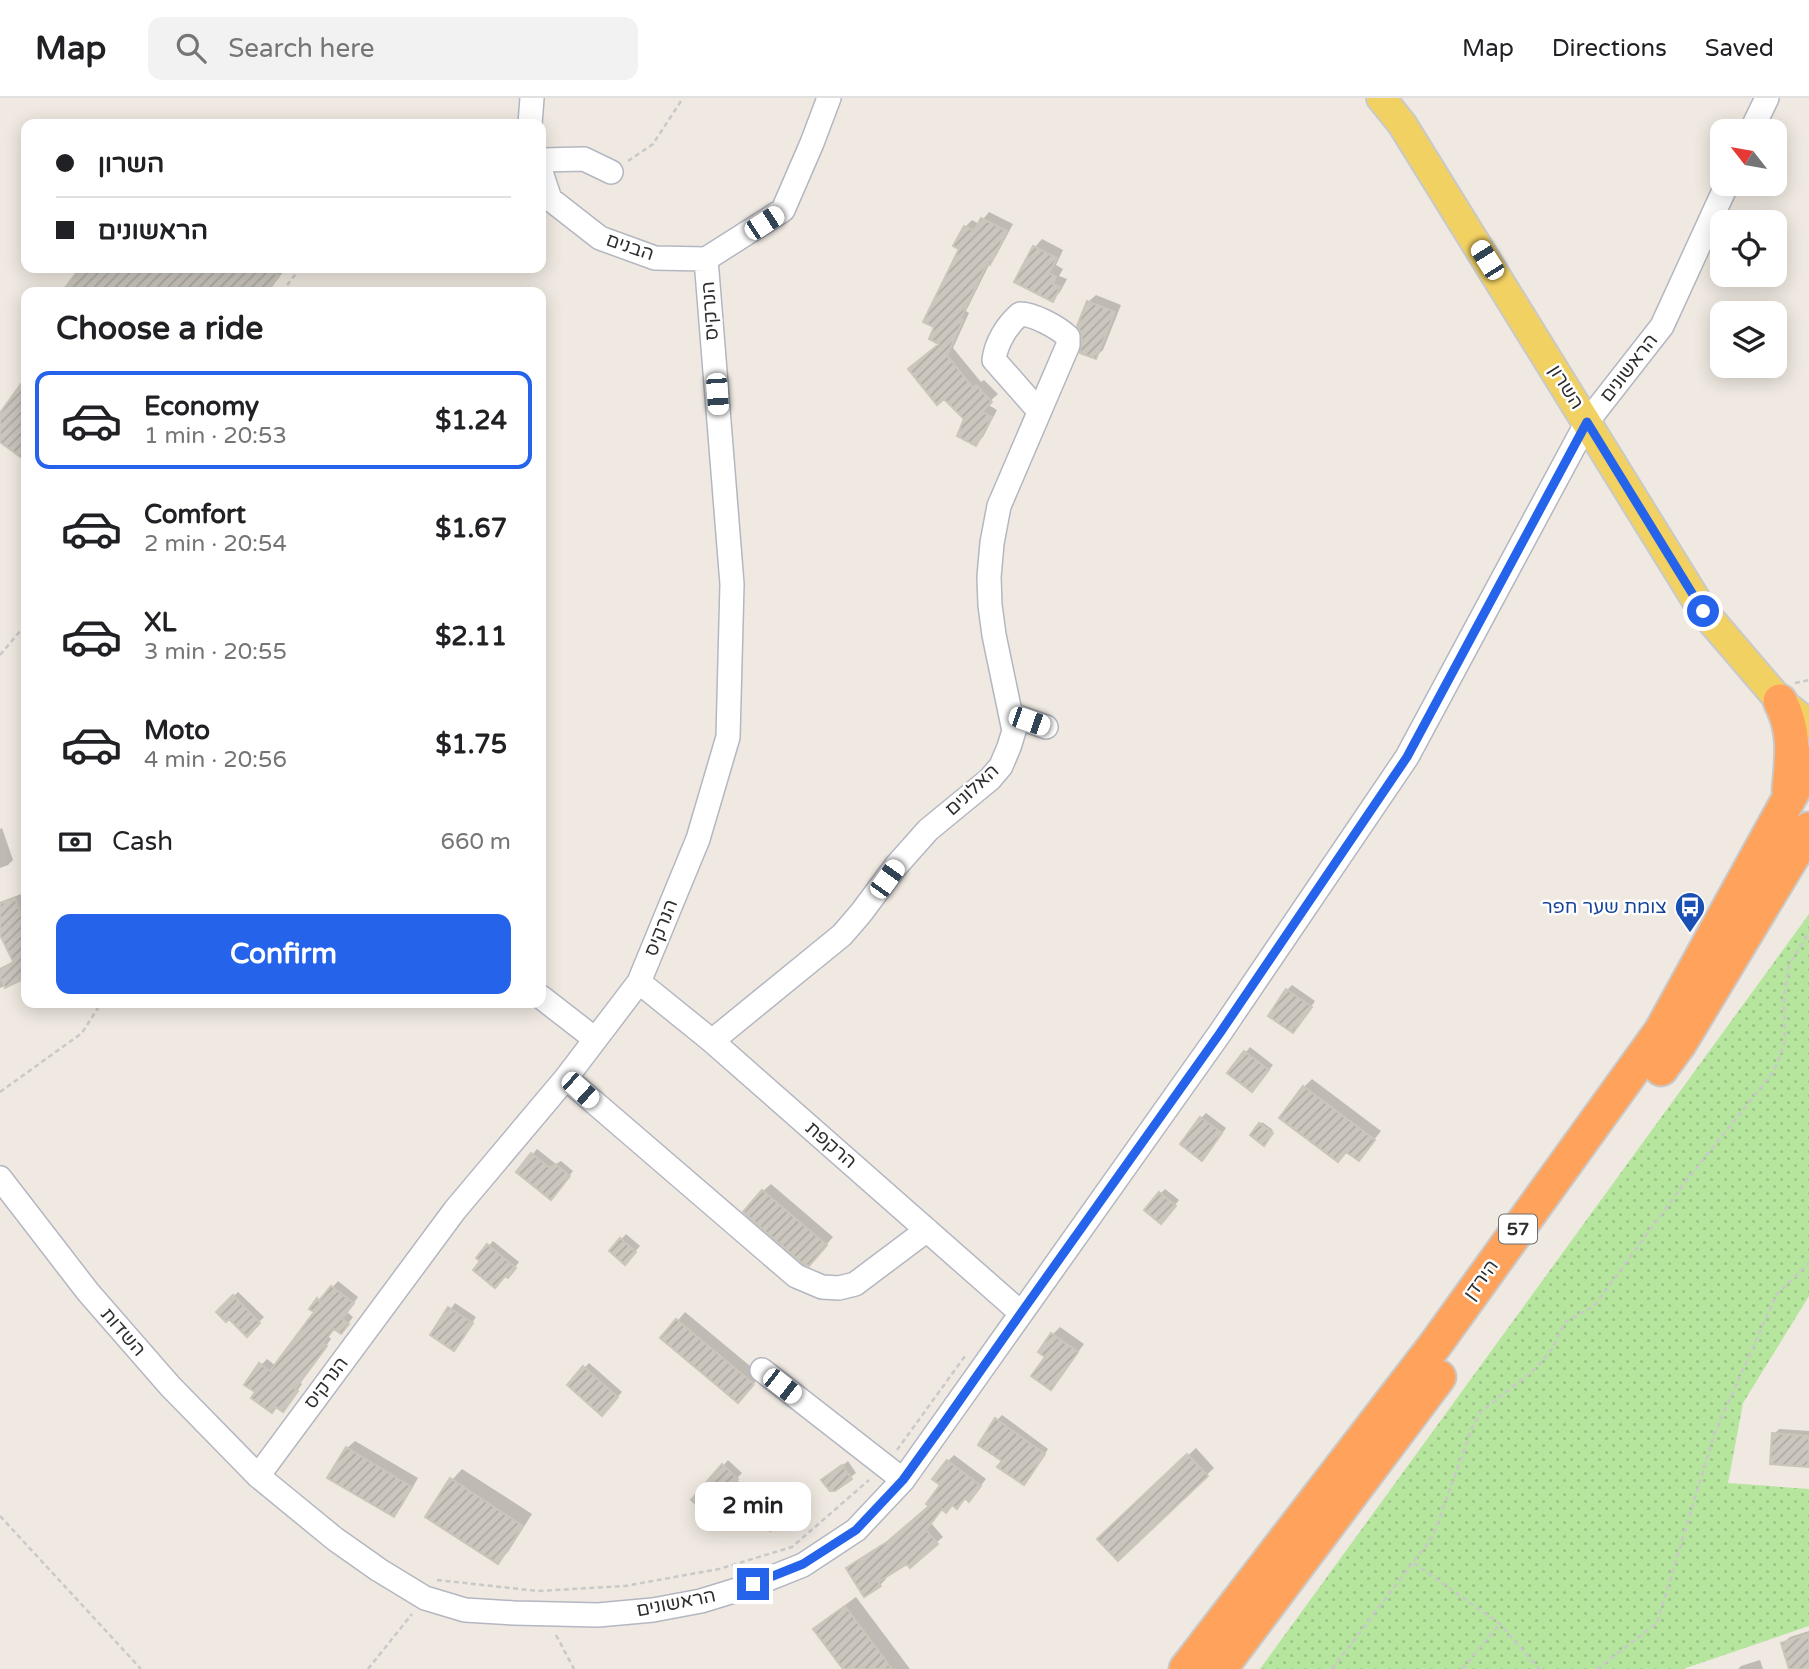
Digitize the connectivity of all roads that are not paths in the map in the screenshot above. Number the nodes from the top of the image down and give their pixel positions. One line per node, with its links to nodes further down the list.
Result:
1 (532, 98): 5 (street)
2 (829, 98): 11 (street)
3 (1381, 98): 13 (main road, השרון)
4 (1767, 98): 6 (street)
5 (530, 119)
6 (1757, 119)
7 (546, 160): 8 (street)
8 (611, 172)
9 (546, 187): 11 (street, הבנים)
10 (1722, 196): 13 (street, הראשונים)
11 (706, 259): 21 (street, הנרקיס)
12 (1039, 411): 15 (street, האלונים)
13 (1587, 422): 14 (main road, השרון); 28 (street, הראשונים)
14 (1797, 698): 16 (main road, השרון); 19 (highway)
15 (1012, 715): 17 (street); 24 (street, האלונים)
16 (1809, 724)
17 (1046, 727)
18 (1809, 762): 19 (highway, הירדן / 57)
19 (1788, 801): 32 (highway, הירדן / 57)
20 (1809, 829): 33 (highway, הירדן / 57)
21 (639, 982): 23 (street, הנרקיס); 24 (street, הרקפת)
22 (546, 1001): 23 (street)
23 (595, 1039): 25 (street, הנרקיס)
24 (712, 1041): 27 (street, הרקפת)
25 (566, 1077): 27 (street); 31 (street, הנרקיס)
26 (0, 1178): 31 (street, השדות)
27 (927, 1230): 28 (street, הרקפת)
28 (1021, 1313): 30 (street, הראשונים)
29 (762, 1370): 30 (street)
30 (894, 1473): 31 (street, הראשונים)
31 (258, 1476)
32 (1186, 1669)
33 (1220, 1669)

